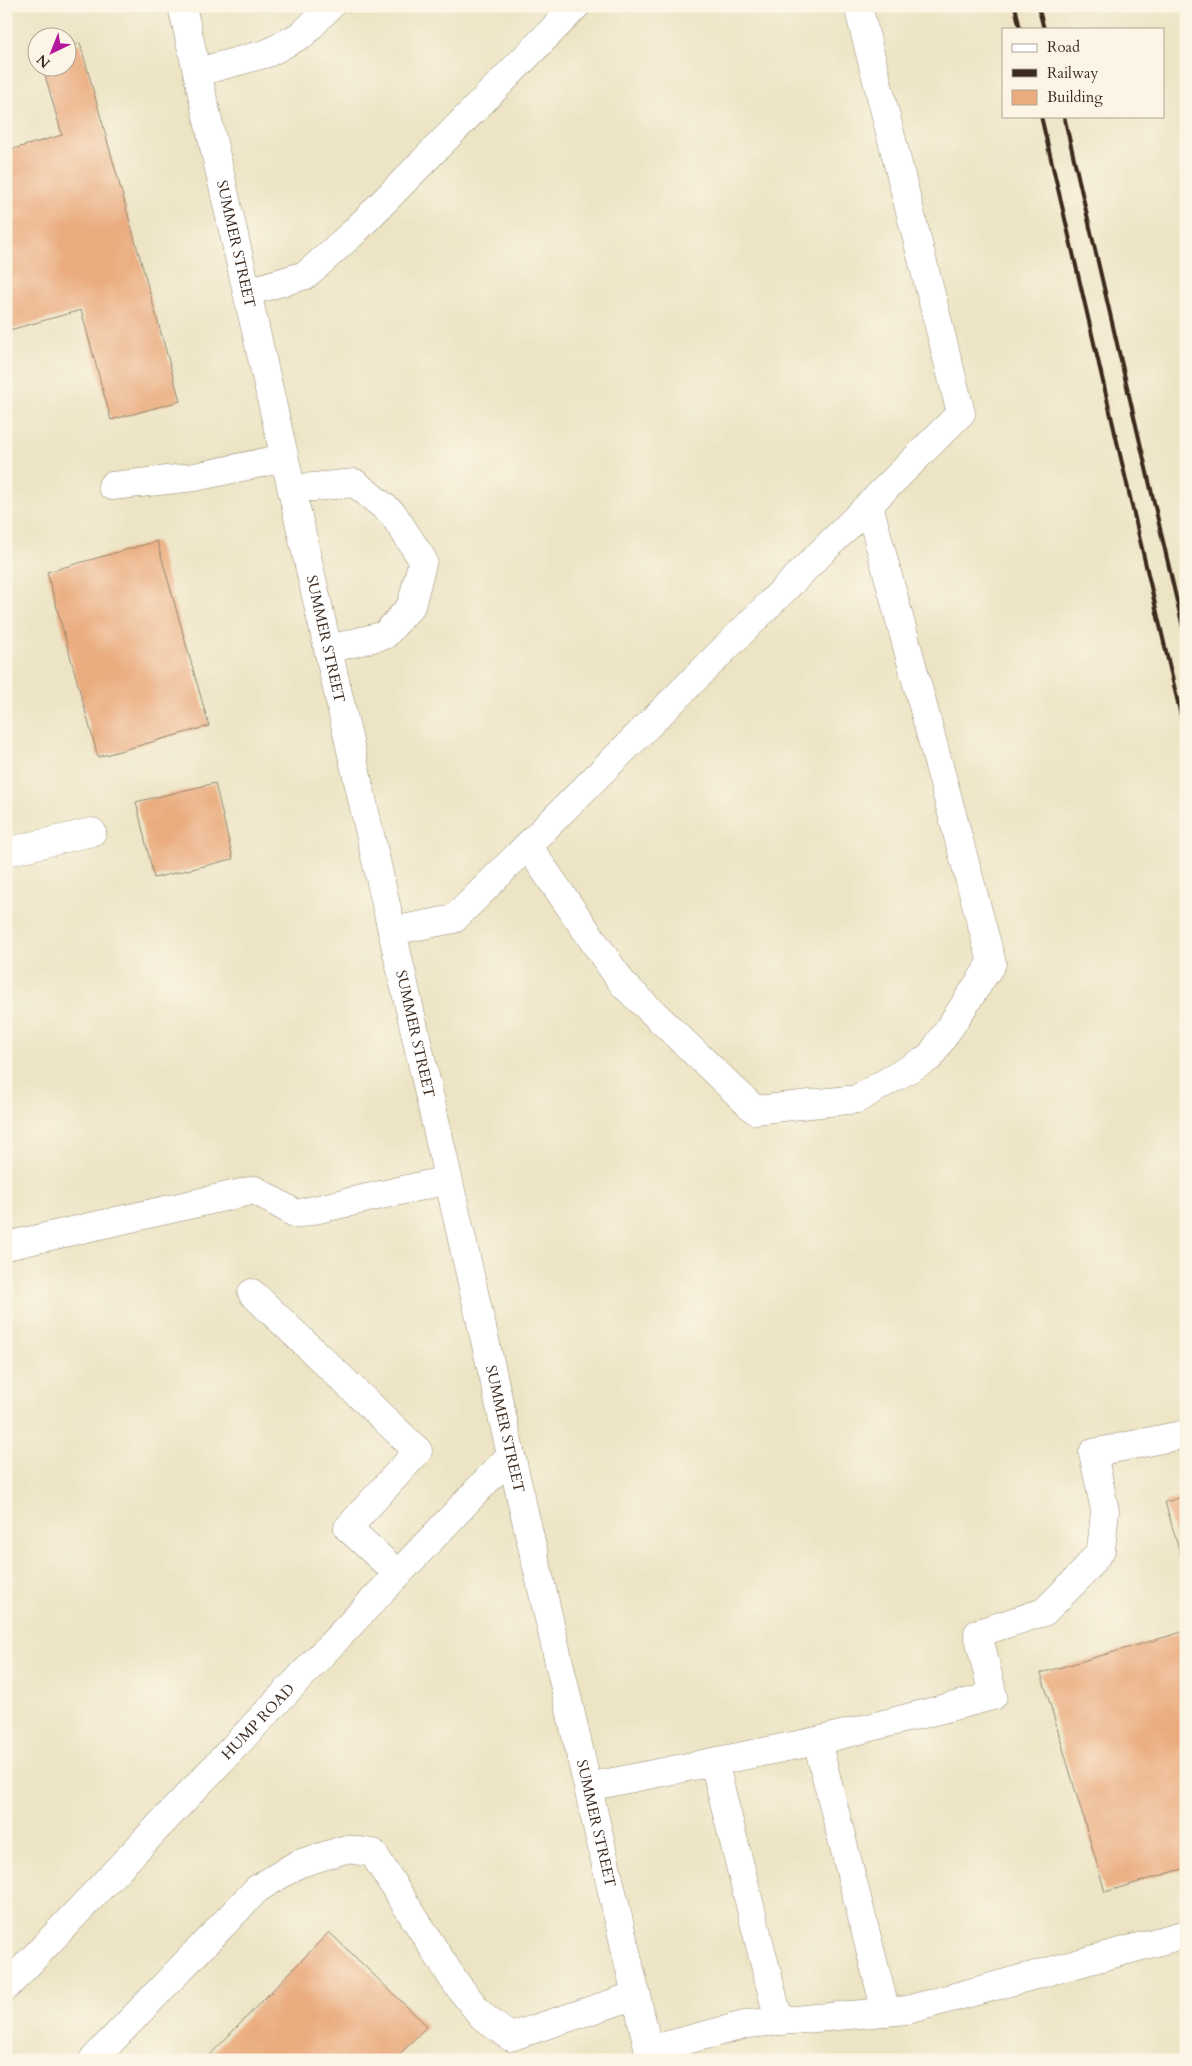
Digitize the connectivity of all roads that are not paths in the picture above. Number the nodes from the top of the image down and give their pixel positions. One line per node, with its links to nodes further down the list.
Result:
1 (182, 6): 5 (street, SUMMER STREET)
2 (330, 6): 5 (street)
3 (576, 6): 6 (street)
4 (858, 6): 10 (street)
5 (198, 72): 6 (street, SUMMER STREET)
6 (247, 292): 7 (street, SUMMER STREET)
7 (284, 458): 8 (street); 9 (street, SUMMER STREET)
8 (112, 486)
9 (292, 490): 11 (street, SUMMER STREET); 11 (street)
10 (869, 505): 13 (street); 13 (street)
11 (329, 649): 15 (street, SUMMER STREET)
12 (92, 832): 14 (street)
13 (528, 846): 15 (street)
14 (6, 852)
15 (392, 931): 16 (street, SUMMER STREET)
16 (448, 1180): 17 (street); 20 (street, SUMMER STREET)
17 (6, 1246)
18 (252, 1293): 21 (street)
19 (1186, 1434): 22 (street)
20 (511, 1455): 21 (street, HUMP ROAD); 24 (street, SUMMER STREET)
21 (398, 1574): 26 (street, HUMP ROAD)
22 (817, 1741): 23 (street); 28 (street)
23 (714, 1762): 24 (street); 29 (street)
24 (588, 1787): 27 (street, SUMMER STREET)
25 (1186, 1934): 28 (street)
26 (6, 1987)
27 (637, 1995): 30 (street, SUMMER STREET); 31 (street)
28 (886, 2012): 29 (street)
29 (779, 2022): 30 (street)
30 (650, 2055)
31 (93, 2060)

